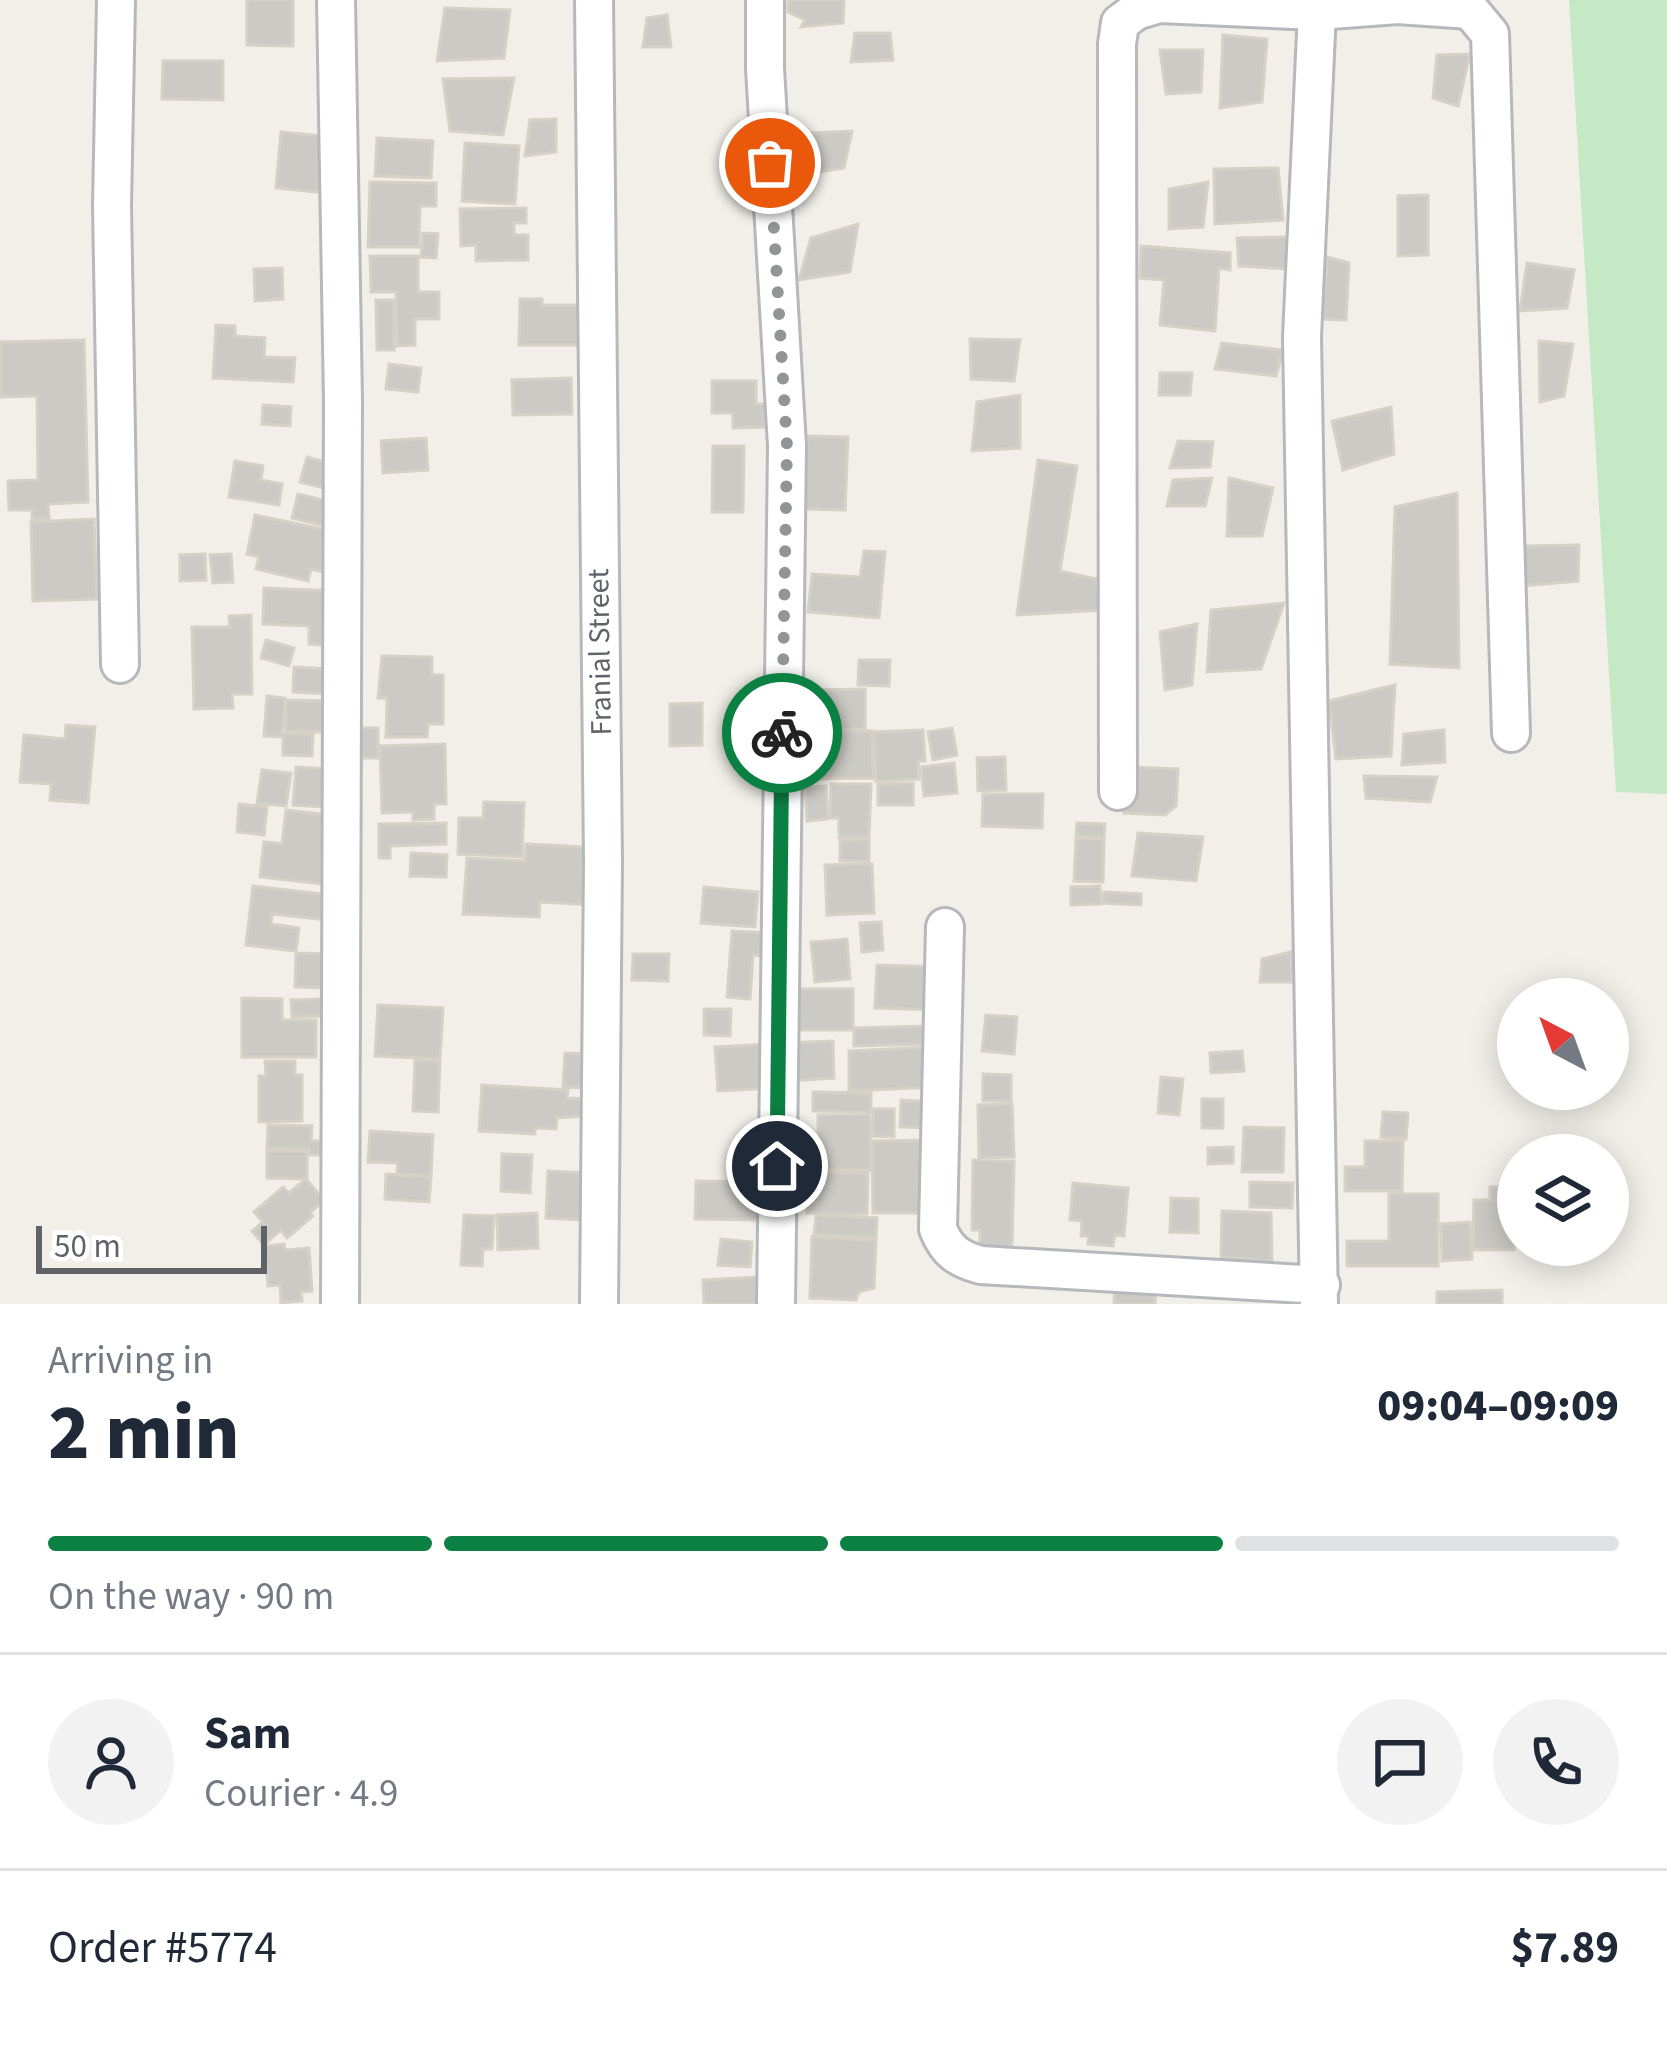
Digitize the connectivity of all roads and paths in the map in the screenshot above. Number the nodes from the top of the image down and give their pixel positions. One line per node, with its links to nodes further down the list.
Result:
1 (116, 0): 7 (street)
2 (336, 0): 12 (street)
3 (594, 0): 13 (street, Franial Street)
4 (765, 0): 14 (street)
5 (1398, 3): 6 (street); 8 (street)
6 (1317, 11): 9 (street); 11 (street)
7 (120, 664)
8 (1510, 734)
9 (1118, 791)
10 (945, 927): 11 (street)
11 (1320, 1294)
12 (340, 1304)
13 (599, 1304)
14 (776, 1304)

